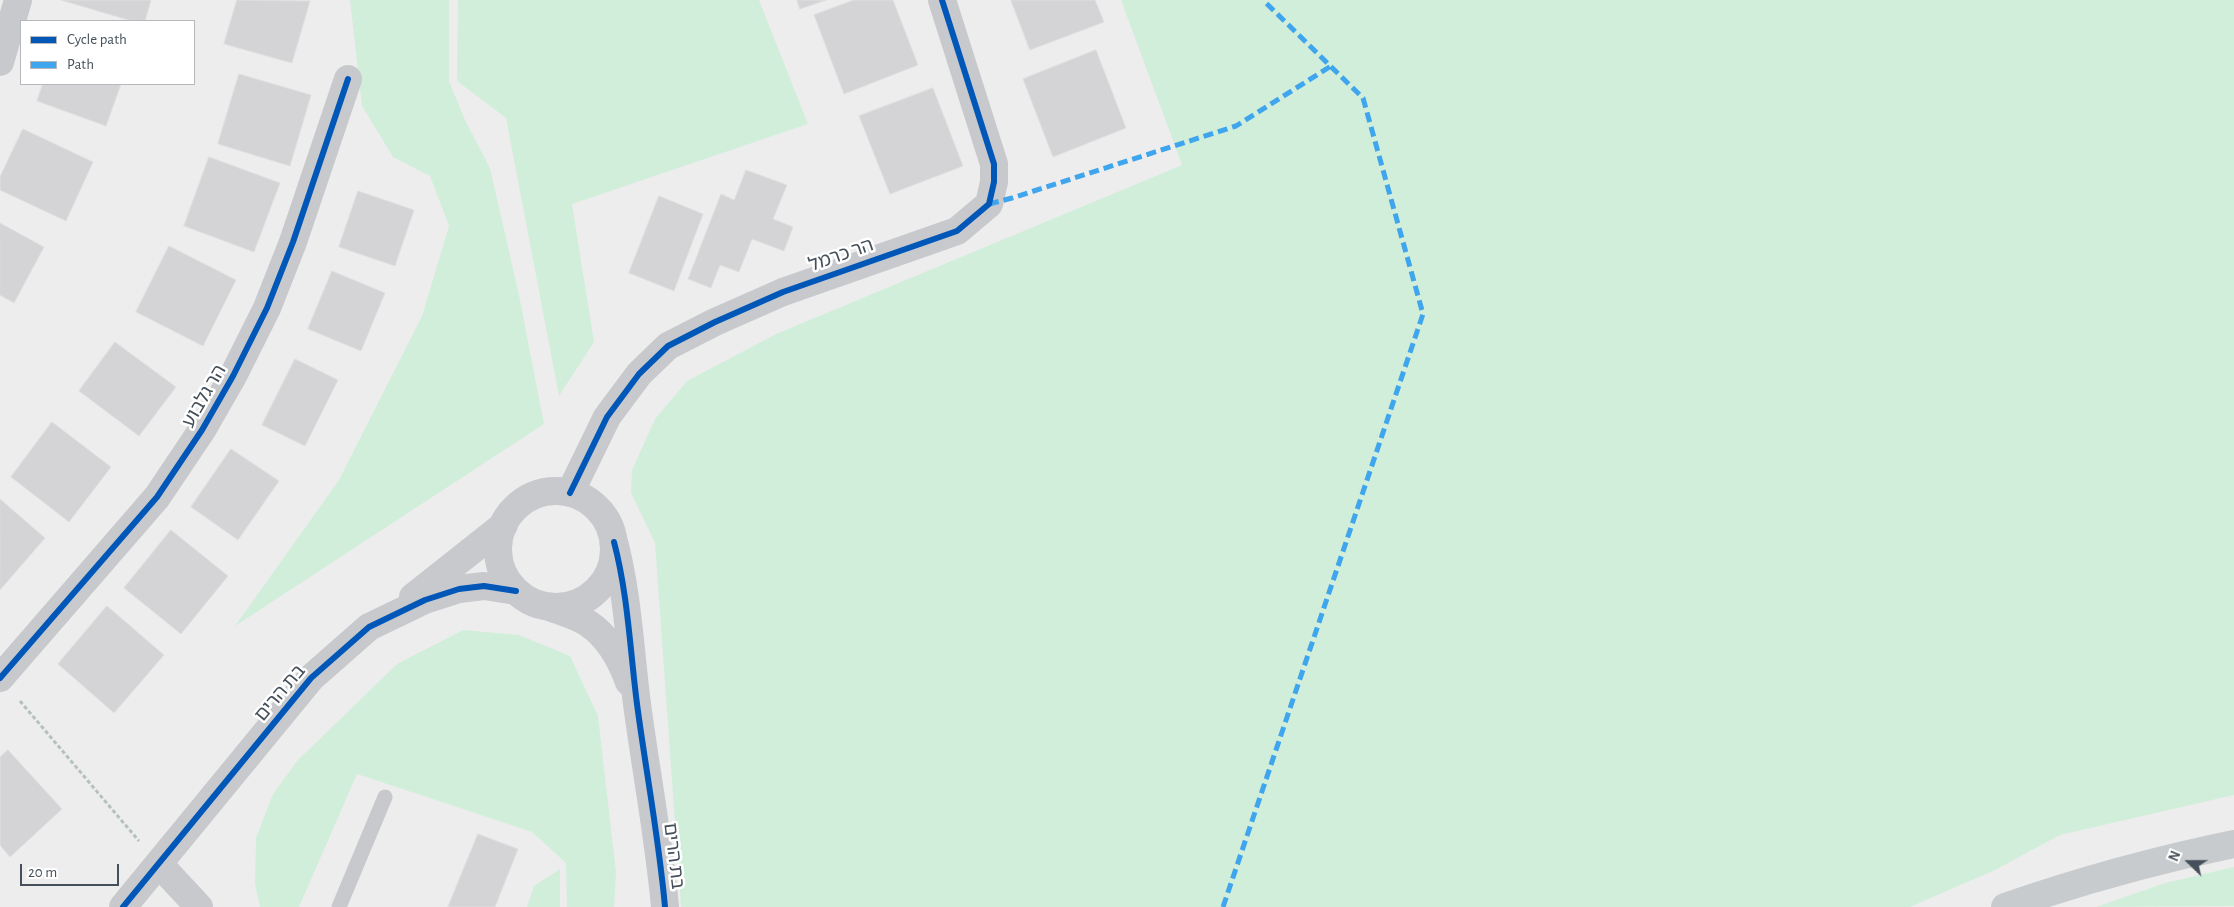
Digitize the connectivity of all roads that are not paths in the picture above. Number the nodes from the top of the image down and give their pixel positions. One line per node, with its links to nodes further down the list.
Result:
1 (18, 0): 3 (street)
2 (942, 0): 5 (street, הר כרמל)
3 (0, 62)
4 (348, 79): 11 (street, הר גלבוע)
5 (570, 493): 6 (street); 7 (street)
6 (504, 525): 8 (street); 10 (street, בת הרים)
7 (614, 542): 9 (street); 12 (street, בת הרים)
8 (516, 591): 9 (street); 10 (street, בת הרים)
9 (548, 606): 12 (street, בת הרים)
10 (390, 615): 15 (street, בת הרים)
11 (0, 678)
12 (637, 702): 19 (street, בת הרים)
13 (385, 797): 18 (lane)
14 (2234, 844): 20 (main road)
15 (159, 864): 16 (street, בת הרים); 17 (street)
16 (123, 907)
17 (199, 907)
18 (339, 907)
19 (665, 907)
20 (2005, 907)

